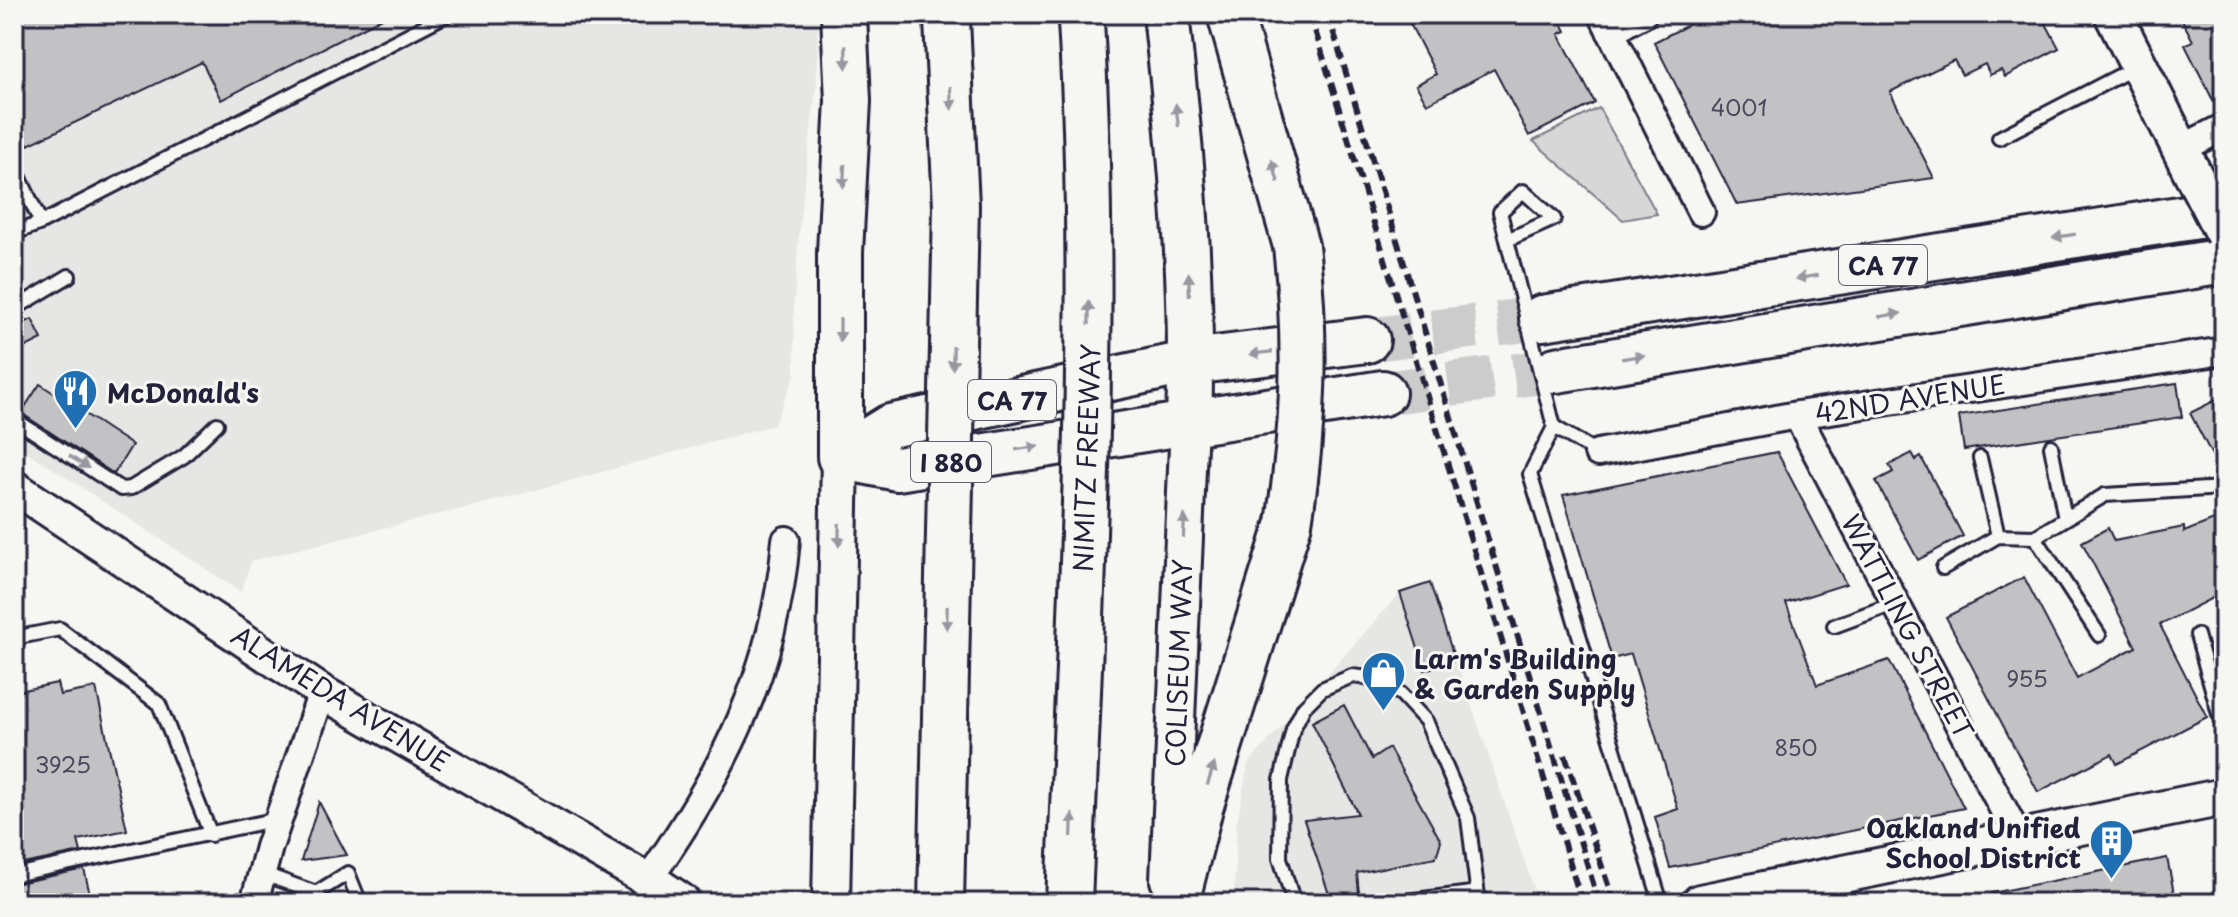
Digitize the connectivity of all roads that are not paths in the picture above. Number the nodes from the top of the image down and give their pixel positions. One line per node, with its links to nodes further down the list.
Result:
1 (448, 14): 17 (lane)
2 (844, 14): 37 (highway, one-way to 37)
3 (1166, 14): 27 (highway, one-way to 3)
4 (1230, 14): 72 (highway, one-way to 4, bridge)
5 (1643, 14): 9 (street)
6 (2113, 14): 10 (main road)
7 (947, 17): 69 (highway, I 880, one-way to 69, bridge)
8 (1081, 18): 70 (highway, NIMITZ FREEWAY, one-way to 8, bridge)
9 (1606, 22): 16 (street)
10 (2139, 66): 12 (lane); 13 (main road)
11 (2224, 127): 13 (street)
12 (1999, 138)
13 (2181, 149): 15 (main road)
14 (14, 165): 17 (lane)
15 (2216, 201): 19 (main road, bridge); 24 (highway, CA 77, one-way to 24)
16 (1701, 212)
17 (41, 223): 18 (lane)
18 (14, 233)
19 (2224, 234)
20 (1507, 240): 20 (lane); 34 (lane)
21 (2224, 263): 28 (highway, CA 77, one-way to 21)
22 (69, 276): 23 (lane)
23 (14, 309)
24 (1542, 318)
25 (1367, 340): 27 (highway, CA 77, one-way to 27)
26 (2224, 351): 30 (street, 42ND AVENUE)
27 (1191, 362): 32 (highway); 37 (highway, CA 77)
28 (1556, 370)
29 (1383, 393): 32 (highway, CA 77)
30 (1797, 415): 36 (street, 42ND AVENUE); 46 (street, WATTLING STREET)
31 (14, 419): 33 (lane, one-way to 33)
32 (1189, 423): 37 (highway, CA 77, one-way to 32); 71 (main road, COLISEUM WAY, one-way to 32)
33 (217, 424)
34 (1554, 427): 36 (lane); 75 (lane)
35 (2051, 446): 41 (lane)
36 (1598, 453)
37 (840, 457): 55 (main road, one-way to 55)
38 (1980, 458): 42 (lane)
39 (14, 487): 51 (street, ALAMEDA AVENUE)
40 (2224, 488): 41 (lane)
41 (2065, 519): 43 (lane)
42 (1998, 536): 43 (lane); 45 (lane)
43 (2035, 537): 48 (lane)
44 (786, 540): 60 (street)
45 (1943, 568)
46 (1896, 603): 47 (lane); 57 (street, WATTLING STREET)
47 (1834, 626)
48 (2099, 635)
49 (2197, 635): 52 (lane)
50 (14, 638): 56 (lane)
51 (322, 692): 54 (street); 60 (street, ALAMEDA AVENUE)
52 (2224, 732)
53 (2224, 797): 57 (main road)
54 (278, 819): 56 (lane); 58 (street)
55 (834, 825): 67 (main road); 68 (main road)
56 (211, 835): 59 (lane)
57 (2018, 837): 61 (main road)
58 (261, 873): 62 (lane); 64 (street)
59 (14, 875)
60 (660, 891): 66 (main road)
61 (1770, 896): 76 (main road)
62 (315, 898): 65 (lane)
63 (1483, 899): 73 (lane); 74 (lane)
64 (254, 903)
65 (360, 903)
66 (682, 903)
67 (811, 903)
68 (831, 903)
69 (941, 903)
70 (1069, 903)
71 (1168, 903)
72 (1176, 903)
73 (1294, 903)
74 (1389, 903)
75 (1661, 903)
76 (1700, 903)

